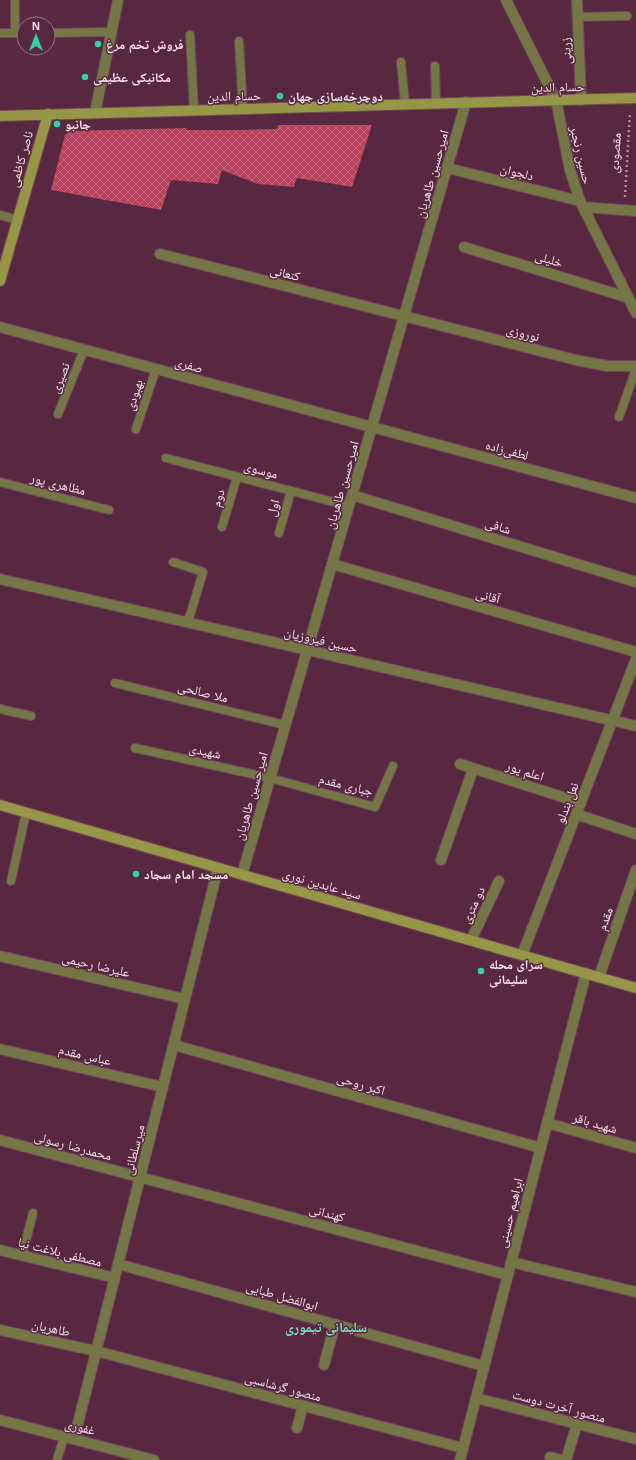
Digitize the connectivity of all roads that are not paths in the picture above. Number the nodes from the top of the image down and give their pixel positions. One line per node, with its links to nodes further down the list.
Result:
1 (118, 0): 7 (street)
2 (506, 0): 16 (street, حسین رنجبر)
3 (577, 0): 6 (street, زرینی)
4 (15, 2): 9 (lane)
5 (627, 16): 6 (lane)
6 (577, 17): 17 (street, زرینی)
7 (112, 32): 10 (lane); 23 (street)
8 (0, 33): 9 (lane)
9 (15, 33)
10 (56, 33)
11 (190, 35): 22 (lane)
12 (239, 41): 21 (lane)
13 (401, 62): 20 (lane)
14 (435, 66): 19 (lane)
15 (634, 98): 17 (main road, حسام الدین)
16 (556, 100): 17 (main road, حسام الدین); 18 (main road, حسام الدین); 27 (street, حسین رنجبر)
17 (581, 100)
18 (466, 102): 19 (main road, حسام الدین); 26 (street, امیرحسین طاهریان)
19 (436, 103): 20 (main road, حسام الدین)
20 (405, 104): 21 (main road, حسام الدین)
21 (243, 108): 22 (main road, حسام الدین)
22 (194, 110): 23 (main road, حسام الدین)
23 (95, 113): 24 (main road, حسام الدین)
24 (48, 114): 25 (main road, حسام الدین); 30 (main road, ناصر کاظمی)
25 (0, 116)
26 (447, 168): 27 (street, دلجوان); 36 (street, امیرحسین طاهریان)
27 (582, 204): 28 (street); 34 (street, حسین رنجبر)
28 (636, 211)
29 (0, 214): 30 (lane)
30 (17, 220): 33 (main road, ناصر کاظمی)
31 (464, 247): 34 (street, خلیلی)
32 (160, 254): 36 (street, کنعانی)
33 (0, 281)
34 (626, 297): 35 (street, حسین رنجبر)
35 (636, 313)
36 (404, 317): 39 (street, نوروزی); 43 (street, امیرحسین طاهریان)
37 (0, 328): 38 (street, صفری)
38 (84, 350): 40 (street, صفری); 41 (lane, نصیری)
39 (636, 367): 42 (lane)
40 (156, 369): 43 (street, صفری); 44 (lane, بهبودی)
41 (58, 414)
42 (619, 417)
43 (372, 427): 49 (street, امیرحسین طاهریان); 50 (street, لطفی‌زاده)
44 (136, 429)
45 (166, 458): 46 (lane, موسوی)
46 (237, 476): 48 (lane, موسوی); 53 (lane, دوم)
47 (0, 482): 52 (lane, مظاهری پور)
48 (291, 490): 51 (lane, موسوی); 54 (lane, اول)
49 (352, 495): 51 (street, امیرحسین طاهریان); 58 (street, شافی)
50 (636, 498)
51 (349, 506): 56 (street, امیرحسین طاهریان)
52 (109, 510)
53 (222, 527)
54 (279, 533)
55 (172, 562): 59 (lane)
56 (332, 564): 60 (street, امیرحسین طاهریان); 61 (street, آقانی)
57 (0, 578): 59 (street, حسین فیروزیان)
58 (636, 582)
59 (188, 622): 60 (street, حسین فیروزیان)
60 (307, 650): 66 (street, حسین فیروزیان); 67 (street, امیرحسین طاهریان)
61 (636, 652)
62 (636, 659): 66 (street, نعل بندلو)
63 (115, 683): 67 (lane, ملا صالحی)
64 (0, 709): 65 (lane)
65 (31, 716)
66 (613, 721): 68 (street, حسین فیروزیان); 74 (street, نعل بندلو)
67 (286, 725): 73 (street, امیرحسین طاهریان)
68 (636, 726)
69 (135, 748): 73 (lane, شهیدی)
70 (460, 764): 72 (street, اعلم پور)
71 (393, 766): 73 (lane, جباری مقدم)
72 (473, 768): 74 (street, اعلم پور); 79 (street)
73 (270, 778): 82 (street, امیرحسین طاهریان)
74 (581, 803): 77 (street, نعل بندلو)
75 (0, 805): 76 (main road, سید عابدین نوری)
76 (26, 813): 80 (main road, سید عابدین نوری); 83 (lane)
77 (576, 814): 78 (street); 86 (street, نعل بندلو)
78 (636, 834)
79 (441, 860)
80 (218, 868): 82 (main road, سید عابدین نوری); 91 (street, میرسلطانی)
81 (636, 870): 89 (street, مقدم)
82 (242, 875): 85 (main road, سید عابدین نوری)
83 (10, 880)
84 (499, 880): 85 (street, دو متری)
85 (471, 940): 86 (main road, سید عابدین نوری)
86 (522, 955): 88 (main road, سید عابدین نوری)
87 (0, 956): 91 (street, علیرضا رحیمی)
88 (586, 973): 89 (main road, سید عابدین نوری); 95 (street, ابراهیم حسینی)
89 (599, 977): 90 (main road, سید عابدین نوری)
90 (636, 988)
91 (185, 999): 92 (street, میرسلطانی)
92 (174, 1045): 94 (street, میرسلطانی); 97 (street, اکبر روحی)
93 (0, 1049): 94 (street, عباس مقدم)
94 (163, 1087): 99 (street, میرسلطانی)
95 (547, 1123): 97 (street, ابراهیم حسینی); 98 (street, شهید باقر)
96 (0, 1140): 99 (street, محمدرضا رسولی)
97 (541, 1148): 103 (street, ابراهیم حسینی)
98 (636, 1148)
99 (140, 1177): 104 (street, میرسلطانی); 105 (street, کهندانی)
100 (33, 1213): 102 (lane)
101 (0, 1250): 102 (street, مصطفی بلاغت نیا)
102 (22, 1256): 106 (street, مصطفی بلاغت نیا)
103 (511, 1262): 105 (street, ابراهیم حسینی); 107 (street)
104 (118, 1264): 106 (street, میرسلطانی); 108 (street, ابوالفضل طبایی)
105 (508, 1275): 112 (street, ابراهیم حسینی)
106 (115, 1278): 110 (street, میرسلطانی)
107 (636, 1292)
108 (335, 1324): 111 (street); 112 (street, ابوالفضل طبایی)
109 (0, 1330): 110 (street, طاهریان)
110 (96, 1351): 114 (street, منصور گرشاسبی); 119 (street, میرسلطانی)
111 (324, 1365)
112 (484, 1366): 113 (street, ابراهیم حسینی)
113 (476, 1398): 116 (street, منصور آخرت دوست); 121 (street, ابراهیم حسینی)
114 (303, 1406): 117 (street); 121 (street, منصور گرشاسبی)
115 (0, 1420): 118 (street, غفوری)
116 (577, 1424): 120 (street, منصور آخرت دوست); 127 (street)
117 (297, 1428)
118 (64, 1437): 119 (street, غفوری); 123 (lane)
119 (74, 1439): 124 (street, غفوری)
120 (636, 1439)
121 (463, 1448): 125 (street, ابراهیم حسینی)
122 (550, 1457): 126 (street)
123 (57, 1460)
124 (154, 1460)
125 (460, 1460)
126 (562, 1460)
127 (566, 1460)

